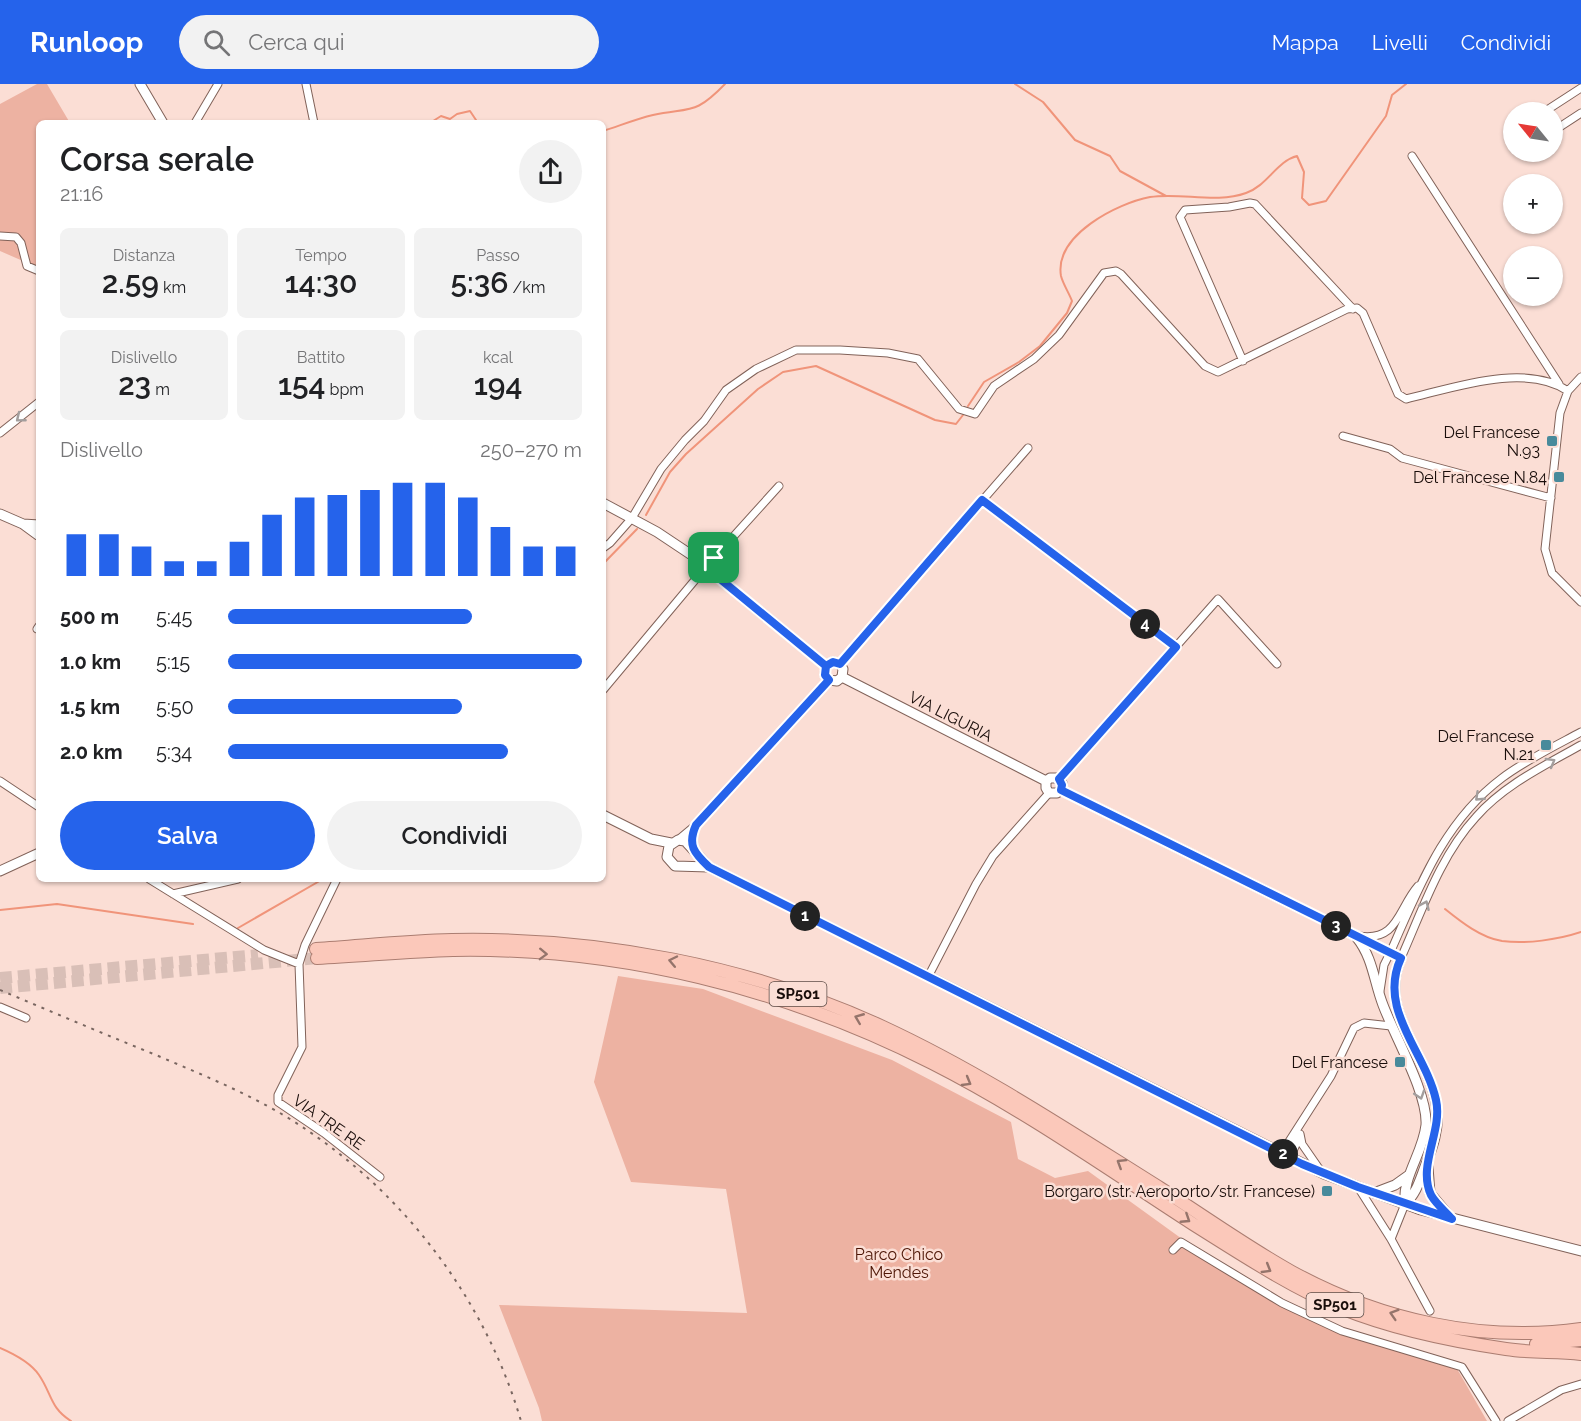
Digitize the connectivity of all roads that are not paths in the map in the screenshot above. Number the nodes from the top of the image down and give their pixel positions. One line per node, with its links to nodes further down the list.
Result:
1 (140, 84): 7 (street)
2 (218, 84): 8 (street)
3 (306, 84): 9 (street)
4 (1581, 88): 5 (street)
5 (1559, 102)
6 (1581, 113): 10 (street)
7 (161, 120)
8 (197, 120)
9 (313, 120)
10 (1563, 125)
11 (1412, 156): 17 (street)
12 (0, 236): 13 (street)
13 (36, 270)
14 (1353, 309): 15 (street); 15 (street); 17 (street)
15 (1243, 361): 28 (street)
16 (1581, 377): 18 (street)
17 (1559, 384): 18 (street)
18 (1568, 391): 24 (street)
19 (36, 404): 20 (street, one-way to 20)
20 (0, 433)
21 (1343, 436): 24 (street)
22 (1028, 448): 25 (street)
23 (779, 486): 31 (street)
24 (1551, 498): 35 (street)
25 (982, 500): 36 (street); 37 (street)
26 (606, 505): 28 (street)
27 (0, 514): 29 (street)
28 (632, 518): 30 (street); 32 (street)
29 (36, 530)
30 (606, 545)
31 (714, 558): 32 (street); 34 (street)
32 (699, 560): 33 (street)
33 (700, 574): 34 (street); 42 (street)
34 (714, 574): 39 (street)
35 (1581, 602)
36 (1176, 647): 38 (street); 45 (street)
37 (840, 664): 39 (street); 40 (street)
38 (1277, 664)
39 (826, 666): 41 (street)
40 (842, 677): 41 (street); 47 (street, VIA LIGURIA)
41 (829, 680): 54 (street)
42 (606, 686)
43 (1581, 732): 48 (street)
44 (1581, 745): 50 (street, one-way to 44)
45 (1059, 779): 47 (street); 49 (street)
46 (0, 781): 52 (street)
47 (1046, 781): 51 (street)
48 (1497, 781): 50 (street); 55 (street, one-way to 55)
49 (1061, 790): 51 (street); 70 (street)
50 (1505, 791): 56 (street)
51 (1049, 793): 75 (street)
52 (36, 805)
53 (606, 816): 57 (street)
54 (696, 825): 58 (street); 59 (street)
55 (1452, 827): 56 (street); 65 (street)
56 (1462, 834): 73 (street, one-way to 56)
57 (651, 839): 58 (street); 60 (street)
58 (674, 842): 59 (street); 60 (street)
59 (692, 848): 62 (street); 63 (street)
60 (667, 853): 62 (street)
61 (36, 854): 64 (street)
62 (687, 865): 63 (street)
63 (709, 867): 75 (street)
64 (0, 871)
65 (1423, 879): 70 (street); 71 (street)
66 (154, 882): 69 (street)
67 (225, 882): 69 (street)
68 (336, 882): 74 (street, VIA TRE RE)
69 (173, 894): 74 (street)
70 (1355, 936): 71 (street); 76 (street)
71 (1390, 953): 73 (street); 76 (street)
72 (316, 954): 97 (highway, SP501)
73 (1401, 958): 82 (street)
74 (299, 964): 86 (street, VIA TRE RE)
75 (928, 977): 83 (street)
76 (1382, 1002): 79 (street)
77 (0, 1007): 78 (street)
78 (26, 1018)
79 (1391, 1026): 80 (street); 85 (street, one-way to 85)
80 (1303, 1120): 81 (street); 83 (street)
81 (1300, 1134): 83 (street); 84 (street)
82 (1430, 1153): 89 (street); 90 (street)
83 (1286, 1156): 84 (street)
84 (1324, 1174): 87 (street)
85 (1411, 1174): 88 (street); 89 (street)
86 (380, 1177)
87 (1358, 1187): 88 (street); 91 (street)
88 (1374, 1193): 89 (street)
89 (1405, 1204): 90 (street); 91 (street)
90 (1452, 1219): 93 (street)
91 (1391, 1239): 94 (street)
92 (1173, 1250): 101 (street)
93 (1581, 1251)
94 (1430, 1311)
95 (1581, 1322): 97 (highway, SP501)
96 (1581, 1329): 97 (highway, SP501)
97 (1469, 1336): 98 (highway, SP501); 99 (highway, SP501)
98 (1581, 1340)
99 (1581, 1354)
100 (1581, 1384): 102 (street)
101 (1496, 1421)
102 (1508, 1421)

